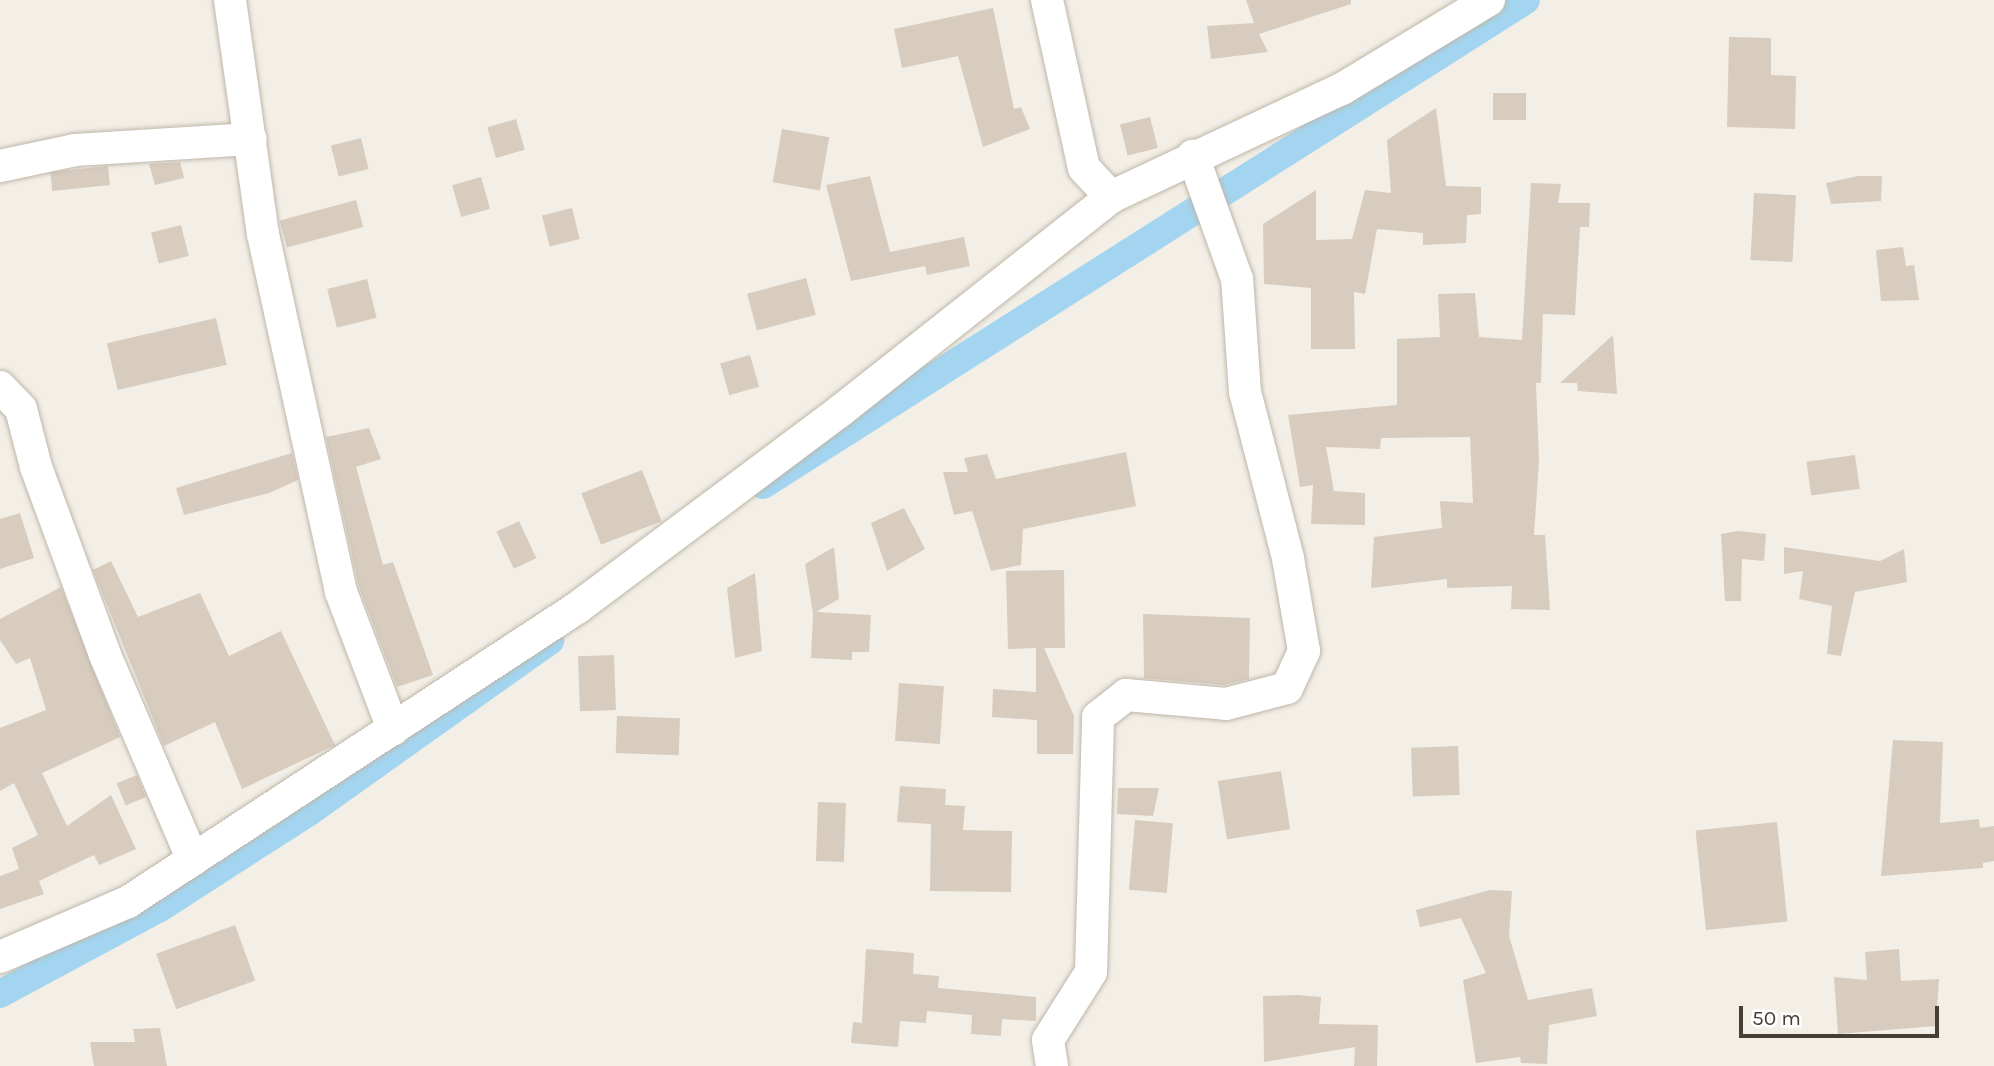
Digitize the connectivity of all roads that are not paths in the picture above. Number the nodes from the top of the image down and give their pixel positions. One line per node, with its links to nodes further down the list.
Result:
1 (230, 0): 4 (street)
2 (1047, 0): 7 (street)
3 (1489, 0): 5 (street)
4 (251, 139): 6 (street); 9 (street)
5 (1197, 165): 7 (street); 12 (street)
6 (0, 166)
7 (1111, 197): 9 (street)
8 (0, 387): 10 (street)
9 (393, 729): 10 (street)
10 (193, 860): 11 (street)
11 (0, 957)
12 (1052, 1066)

